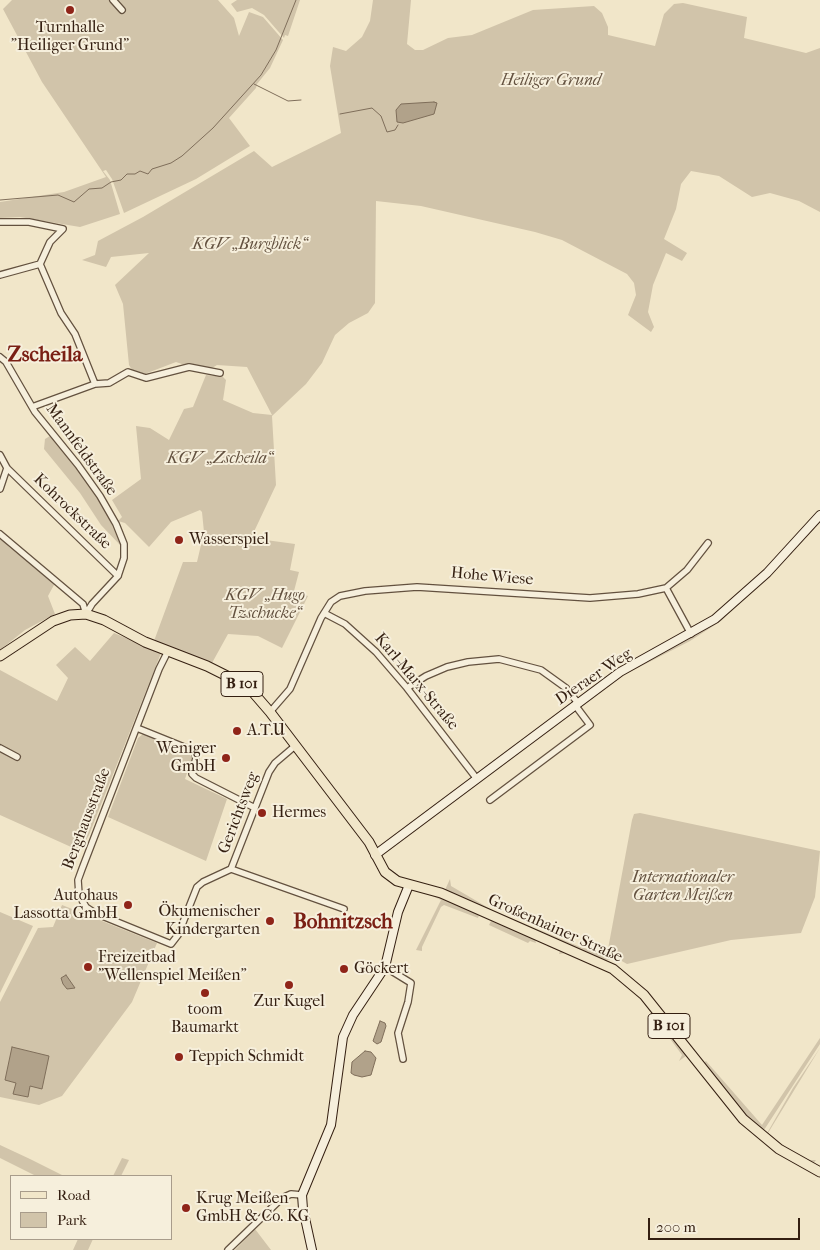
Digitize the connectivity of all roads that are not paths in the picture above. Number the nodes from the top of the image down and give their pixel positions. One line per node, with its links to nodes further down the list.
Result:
1 (113, 0): 2 (street)
2 (122, 10)
3 (0, 222): 4 (street)
4 (40, 264): 5 (street); 8 (street)
5 (0, 275)
6 (0, 356): 9 (street, Mannfeldstraße)
7 (220, 373): 8 (street)
8 (95, 384): 9 (street)
9 (32, 407): 16 (street, Mannfeldstraße)
10 (0, 455): 11 (street, Kohrockstraße)
11 (7, 468): 12 (street); 16 (street, Kohrockstraße)
12 (0, 489)
13 (820, 515): 20 (main road, Dieraer Weg)
14 (0, 534): 19 (street)
15 (708, 543): 17 (street, Hohe Wiese)
16 (118, 576): 19 (street, Mannfeldstraße)
17 (666, 588): 18 (street, Hohe Wiese); 20 (street)
18 (324, 613): 23 (street, Karl-Marx-Straße); 25 (street)
19 (86, 614): 21 (main road, B 101); 22 (main road)
20 (691, 634): 24 (main road, Dieraer Weg)
21 (168, 651): 25 (main road, B 101); 26 (street, Berghausstraße)
22 (0, 656)
23 (407, 688): 24 (street); 30 (street, Karl-Marx-Straße)
24 (576, 704): 30 (main road, Dieraer Weg); 31 (street)
25 (270, 712): 27 (main road, B 101)
26 (137, 728): 32 (street); 34 (street, Berghausstraße)
27 (295, 746): 32 (street, Gerichtsweg); 33 (main road, B 101)
28 (0, 748): 29 (street)
29 (17, 757)
30 (476, 779): 33 (main road, Dieraer Weg)
31 (490, 800)
32 (255, 808): 34 (street, Gerichtsweg)
33 (375, 855): 35 (main road, B 101)
34 (231, 870): 36 (street)
35 (409, 885): 37 (main road); 39 (main road, Großenhainer Straße / B 101)
36 (344, 909)
37 (385, 967): 38 (street); 40 (main road)
38 (403, 1059)
39 (820, 1172)
40 (302, 1195): 41 (street); 42 (main road)
41 (228, 1250)
42 (312, 1250)

